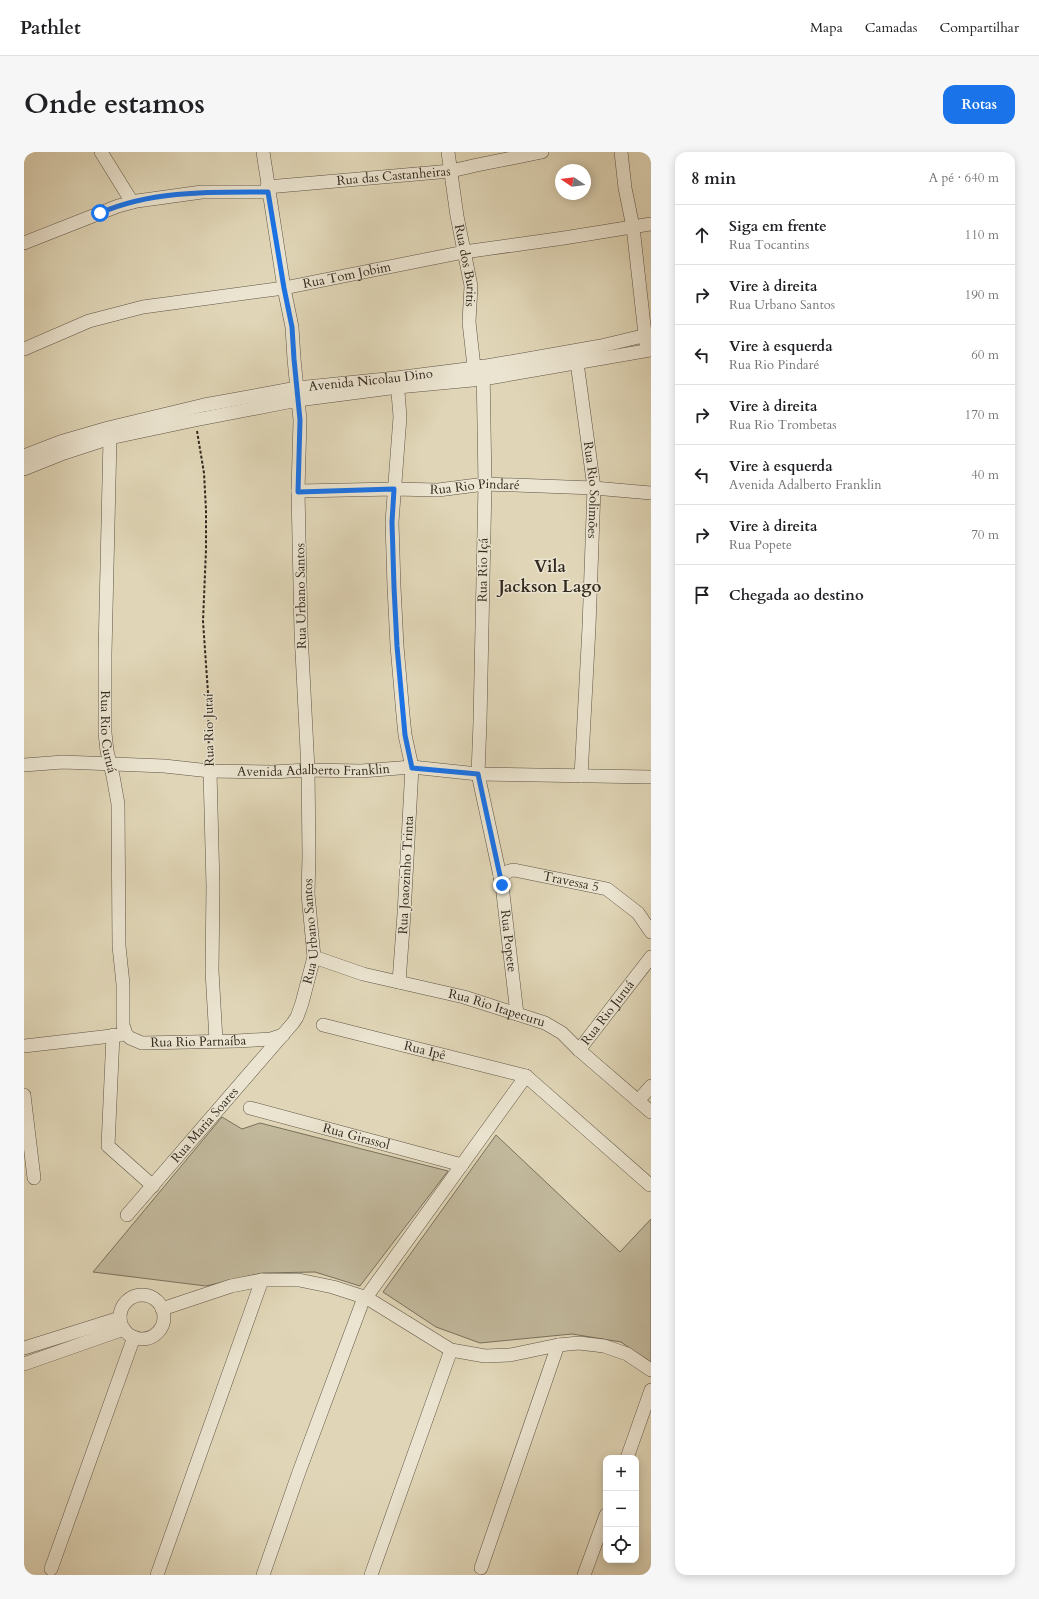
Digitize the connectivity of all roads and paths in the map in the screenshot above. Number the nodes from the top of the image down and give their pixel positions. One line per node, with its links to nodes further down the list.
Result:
1 (101, 152): 8 (street)
2 (263, 152): 7 (street, Rua Urbano Santos)
3 (448, 152): 6 (street, Rua dos Buritis)
4 (542, 152): 6 (street, Rua das Castanheiras)
5 (621, 152): 10 (street)
6 (451, 171): 7 (street, Rua das Castanheiras); 12 (street, Rua dos Buritis)
7 (268, 190): 8 (street, Rua das Castanheiras); 13 (street, Rua Urbano Santos)
8 (132, 202): 11 (street, Rua das Castanheiras)
9 (651, 224): 10 (street, Rua Tom Jobim)
10 (633, 227): 12 (street, Rua Tom Jobim); 14 (street)
11 (24, 243)
12 (464, 252): 13 (street, Rua Tom Jobim); 18 (street, Rua dos Buritis)
13 (284, 288): 15 (street, Rua Tom Jobim); 20 (street, Rua Urbano Santos)
14 (648, 335): 16 (street); 17 (street, Avenida Nicolau Dino)
15 (24, 349)
16 (649, 350): 17 (street, Avenida Nicolau Dino)
17 (577, 356): 18 (street, Avenida Nicolau Dino); 26 (street, Rua Rio Solimões)
18 (479, 373): 19 (street, Avenida Nicolau Dino); 25 (street, Rua Rio Içá)
19 (397, 383): 20 (street, Avenida Nicolau Dino); 27 (street, Rua Joaozinho Trinta)
20 (297, 394): 21 (street, Avenida Nicolau Dino); 23 (street, Avenida Nicolau Dino); 28 (street, Rua Urbano Santos)
21 (195, 420): 22 (street, Avenida Nicolau Dino); 34 (path, Rua Rio Jutaí)
22 (110, 438): 24 (street, Avenida Nicolau Dino); 30 (street, Rua Rio Curuá)
23 (24, 456)
24 (24, 469)
25 (485, 484): 26 (street, Rua Rio Pindaré); 27 (street, Rua Rio Pindaré); 35 (street, Rua Rio Içá)
26 (594, 488): 29 (street, Rua Rio Pindaré); 36 (street, Rua Rio Solimões)
27 (394, 489): 28 (street, Rua Rio Pindaré); 32 (street, Rua Joaozinho Trinta)
28 (298, 492): 33 (street, Rua Urbano Santos)
29 (651, 493)
30 (110, 764): 31 (street, Avenida Adalberto Franklin); 34 (street, Avenida Adalberto Franklin); 45 (street, Rua Rio Curuá)
31 (24, 765)
32 (412, 768): 33 (street, Avenida Adalberto Franklin); 35 (street, Avenida Adalberto Franklin); 42 (street, Rua Joaozinho Trinta)
33 (308, 770): 34 (street, Avenida Adalberto Franklin); 40 (street, Rua Urbano Santos)
34 (210, 771): 47 (street, Rua Rio Jutaí)
35 (478, 774): 36 (street, Avenida Adalberto Franklin); 38 (street, Rua Popete)
36 (581, 776): 37 (street, Avenida Adalberto Franklin)
37 (651, 777)
38 (500, 877): 39 (street, Travessa 5); 43 (street, Rua Popete)
39 (651, 932)
40 (314, 957): 42 (street, Rua Rio Itapecuru); 46 (street, Rua Urbano Santos)
41 (651, 957): 49 (street, Rua Rio Juruá)
42 (399, 982): 43 (street, Rua Rio Itapecuru)
43 (517, 1014): 49 (street, Rua Rio Itapecuru)
44 (323, 1025): 50 (street, Rua Ipê)
45 (121, 1031): 47 (street, Rua Rio Parnaíba); 48 (street); 59 (street, Rua Rio Curuá)
46 (283, 1034): 47 (street, Rua Rio Parnaíba); 59 (street, Rua Maria Soares)
47 (216, 1040)
48 (24, 1046)
49 (579, 1050): 53 (street, Rua Rio Itapecuru)
50 (526, 1076): 56 (street); 58 (street)
51 (651, 1086): 53 (street)
52 (24, 1095): 57 (street)
53 (638, 1101): 55 (street, Rua Rio Itapecuru)
54 (250, 1108): 56 (street, Rua Girassol)
55 (651, 1112)
56 (462, 1165): 62 (street)
57 (34, 1178)
58 (650, 1185)
59 (153, 1186): 60 (street, Rua Maria Soares)
60 (127, 1215)
61 (262, 1280): 62 (street); 63 (street); 76 (street)
62 (366, 1298): 68 (street); 77 (street)
63 (162, 1309): 64 (street); 65 (street)
64 (122, 1323): 65 (street); 67 (street); 69 (street)
65 (134, 1337): 75 (street)
66 (558, 1345): 68 (street); 70 (street); 74 (street)
67 (24, 1348)
68 (451, 1350): 78 (street)
69 (24, 1364)
70 (651, 1370)
71 (651, 1390): 72 (street)
72 (627, 1455)
73 (603, 1523): 79 (street)
74 (481, 1568)
75 (52, 1569)
76 (157, 1575)
77 (263, 1575)
78 (370, 1575)
79 (584, 1575)

